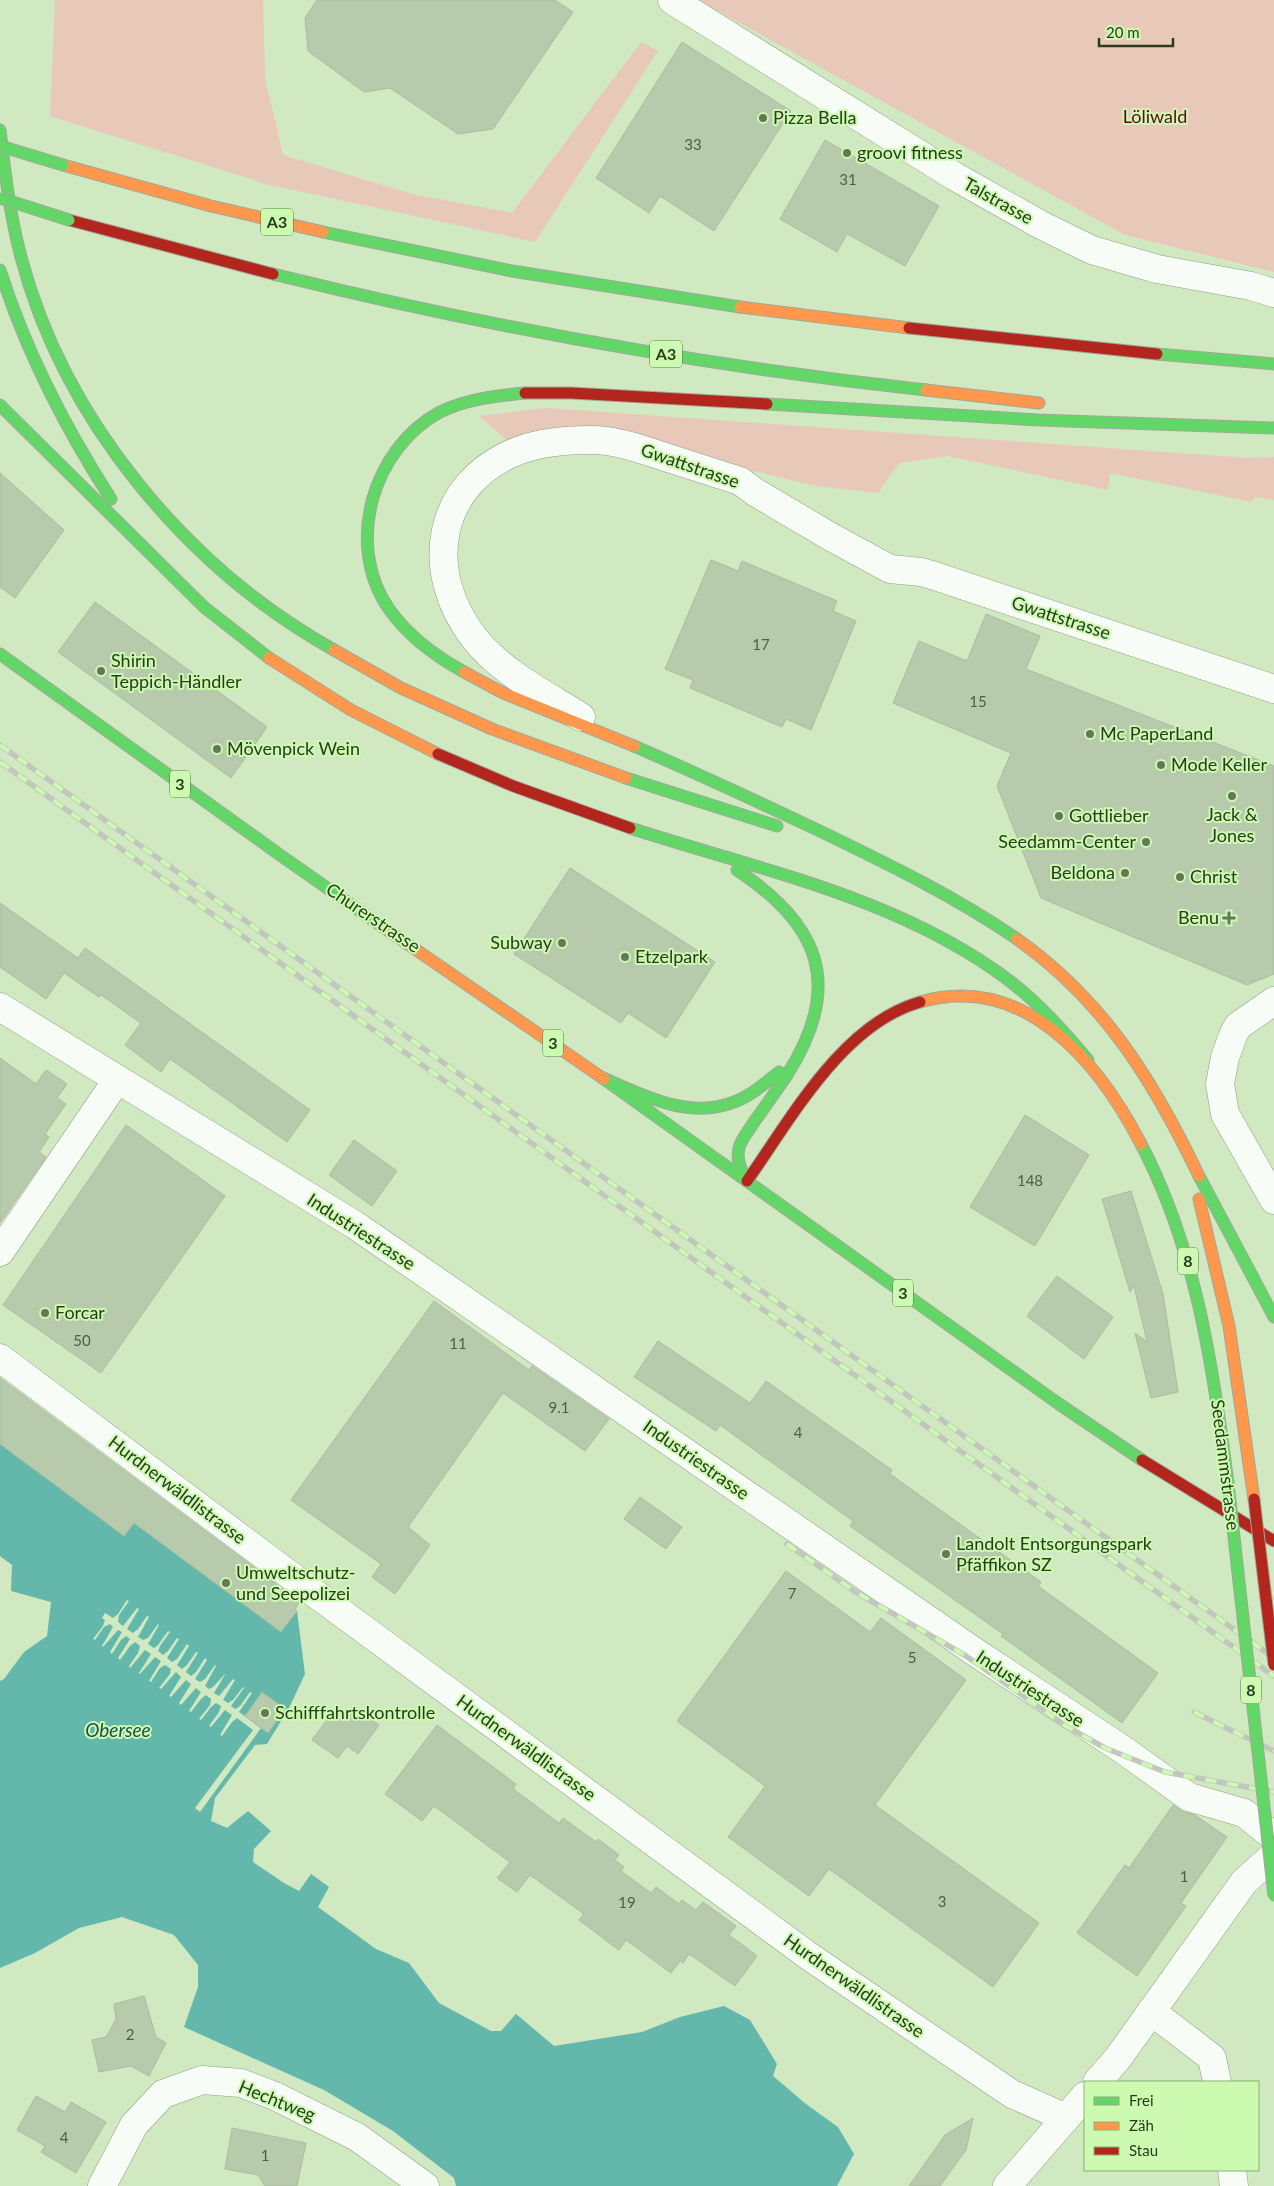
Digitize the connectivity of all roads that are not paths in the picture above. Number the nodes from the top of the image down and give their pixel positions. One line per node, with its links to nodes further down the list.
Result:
1 (672, 0): 6 (street, Talstrasse)
2 (0, 130): 17 (main road)
3 (0, 146): 7 (main road, A3, bridge)
4 (0, 198): 8 (main road, A3, bridge)
5 (0, 270): 12 (main road)
6 (1274, 293)
7 (1274, 364)
8 (1046, 404)
9 (0, 405): 12 (main road)
10 (1114, 410): 11 (main road)
11 (1274, 427): 15 (main road)
12 (166, 570): 16 (main road)
13 (0, 654): 22 (main road, Churerstrasse / 3)
14 (1274, 689): 15 (street, Gwattstrasse)
15 (608, 734): 17 (main road)
16 (690, 848): 20 (main road); 21 (main road)
17 (860, 851): 24 (main road)
18 (1274, 1001): 26 (street)
19 (0, 1007): 23 (street)
20 (805, 1043): 22 (main road); 25 (main road)
21 (1088, 1060): 25 (main road, 8); 34 (main road, Seedammstrasse / 8, bridge)
22 (602, 1077): 25 (main road, Churerstrasse / 3)
23 (117, 1080): 27 (street); 32 (street, Industriestrasse)
24 (1174, 1126): 28 (main road); 31 (main road, bridge)
25 (747, 1181): 30 (main road, 3)
26 (1274, 1200)
27 (0, 1252)
28 (1274, 1317)
29 (0, 1358): 39 (street, Hurdnerwäldlistrasse)
30 (1274, 1541)
31 (1274, 1665)
32 (1274, 1837)
33 (1274, 1855): 35 (street)
34 (1274, 1896)
35 (1151, 2011): 36 (street); 37 (street)
36 (1098, 2081)
37 (1217, 2081)
38 (1084, 2097): 39 (street)
39 (1066, 2118): 43 (street)
40 (1232, 2171): 44 (street)
41 (102, 2186): 42 (street, Hechtweg)
42 (425, 2186)
43 (1007, 2186)
44 (1234, 2186)

